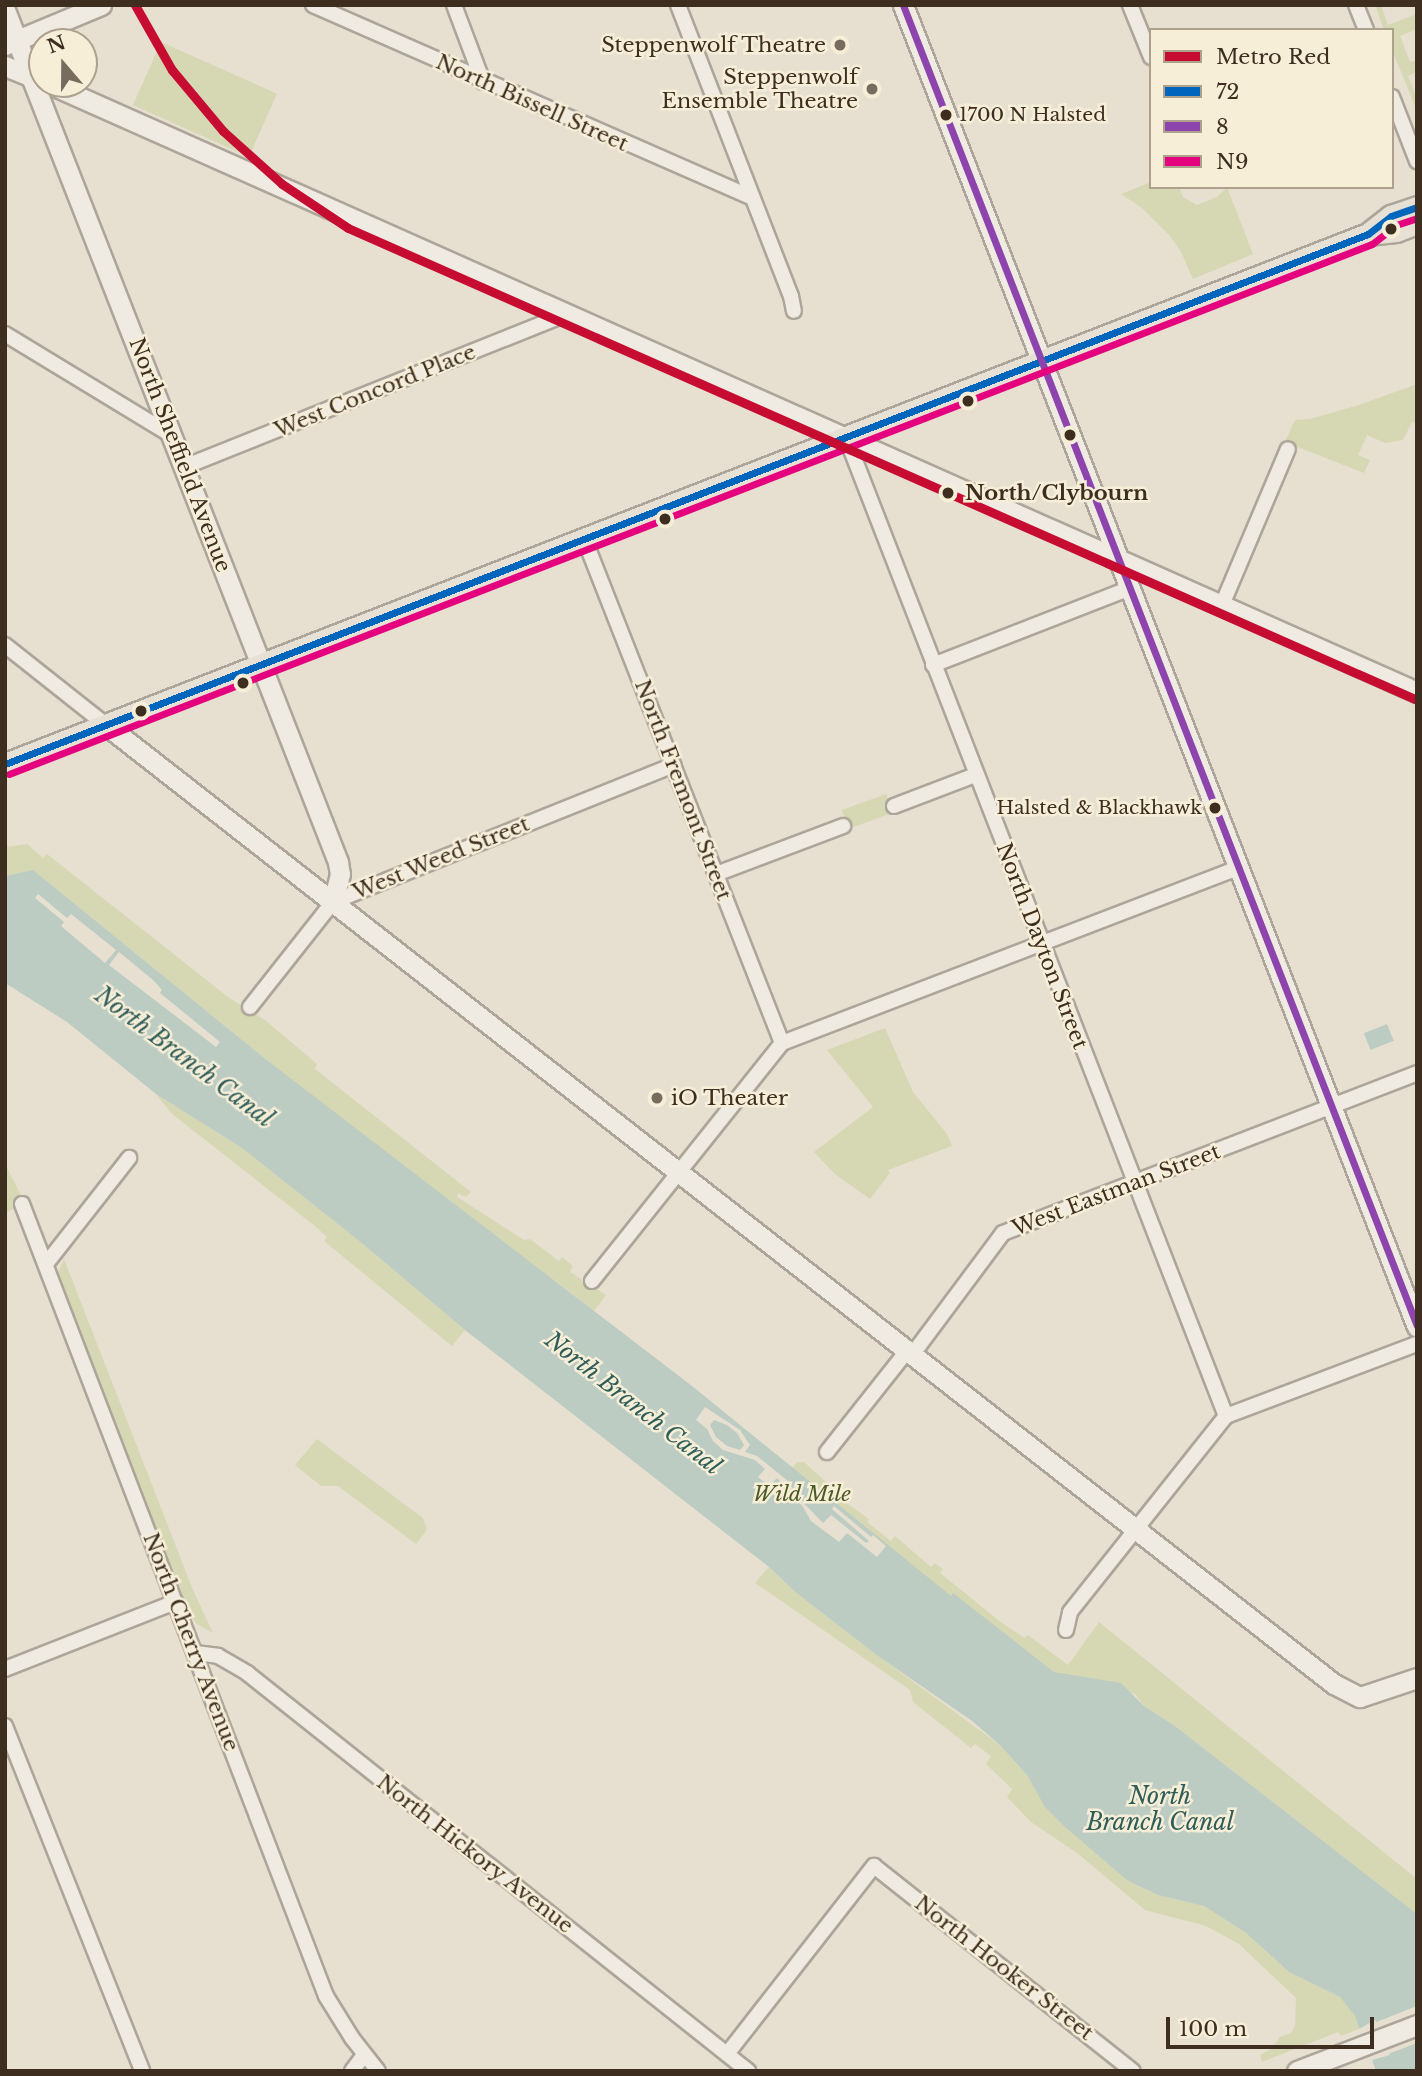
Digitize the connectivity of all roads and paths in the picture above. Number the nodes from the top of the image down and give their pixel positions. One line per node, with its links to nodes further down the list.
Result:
1 (101, 5): 10 (main road)
2 (313, 5): 15 (street, North Bissell Street)
3 (454, 5): 15 (street)
4 (678, 5): 20 (street)
5 (903, 5): 27 (main road)
6 (1130, 5): 11 (street)
7 (1356, 5): 9 (street)
8 (5, 10): 10 (main road, North Sheffield Avenue)
9 (1365, 28)
10 (11, 41): 13 (main road, North Sheffield Avenue)
11 (1149, 52)
12 (5, 66): 14 (main road)
13 (28, 66)
14 (28, 75)
15 (483, 82): 20 (street, North Bissell Street)
16 (44, 98): 28 (main road, North Sheffield Avenue)
17 (81, 98): 25 (main road)
18 (1394, 106): 19 (street)
19 (1417, 161)
20 (752, 198): 24 (street)
21 (1417, 207): 23 (main road)
22 (1417, 223): 23 (main road)
23 (1368, 234): 27 (main road)
24 (794, 312)
25 (566, 314): 29 (main road); 31 (street, West Concord Place)
26 (5, 334): 28 (street)
27 (1041, 360): 29 (main road); 33 (main road)
28 (172, 435): 31 (main road, North Sheffield Avenue)
29 (846, 437): 32 (main road); 33 (main road); 38 (street, North Dayton Street)
30 (1288, 449): 35 (street)
31 (184, 467): 37 (main road, North Sheffield Avenue)
32 (584, 538): 37 (main road); 42 (street, North Fremont Street)
33 (1119, 557): 34 (main road); 35 (main road)
34 (1131, 588): 38 (street); 46 (main road)
35 (1222, 605): 39 (main road)
36 (5, 645): 40 (street)
37 (261, 663): 40 (main road); 48 (main road, North Sheffield Avenue)
38 (933, 665): 43 (street, North Dayton Street)
39 (1417, 692)
40 (106, 725): 41 (main road); 48 (main road)
41 (5, 764)
42 (674, 765): 47 (street, North Fremont Street); 48 (street, West Weed Street)
43 (975, 775): 44 (street); 49 (street, North Dayton Street)
44 (894, 806)
45 (843, 826): 47 (street)
46 (1239, 868): 49 (street); 53 (main road)
47 (716, 874): 51 (street, North Fremont Street)
48 (333, 902): 50 (street, West Weed Street); 55 (main road)
49 (1041, 944): 51 (street); 56 (street, North Dayton Street)
50 (250, 1007)
51 (782, 1043): 55 (street)
52 (1417, 1073): 53 (street, West Eastman Street)
53 (1332, 1106): 56 (street, West Eastman Street); 60 (main road)
54 (129, 1158): 58 (street)
55 (679, 1172): 59 (street); 62 (main road)
56 (1133, 1183): 62 (street, West Eastman Street); 63 (street, North Dayton Street)
57 (22, 1204): 58 (street, North Cherry Avenue)
58 (46, 1264): 66 (street, North Cherry Avenue)
59 (592, 1281)
60 (1417, 1327)
61 (1417, 1344): 63 (street)
62 (910, 1353): 64 (street, West Eastman Street); 65 (main road)
63 (1226, 1416): 65 (street)
64 (827, 1452)
65 (1137, 1530): 67 (street); 70 (main road)
66 (175, 1602): 68 (street, North Cherry Avenue); 69 (street)
67 (1066, 1630)
68 (195, 1653): 73 (street, North Hickory Avenue); 74 (street, North Cherry Avenue)
69 (5, 1669)
70 (1417, 1678)
71 (5, 1726): 75 (street)
72 (1417, 2025): 80 (main road)
73 (727, 2054): 78 (street, North Hickory Avenue); 79 (street, North Hooker Street)
74 (364, 2055): 76 (street); 77 (street, North Cherry Avenue)
75 (142, 2071)
76 (352, 2071)
77 (378, 2071)
78 (748, 2071)
79 (1133, 2071)
80 (1297, 2071)

